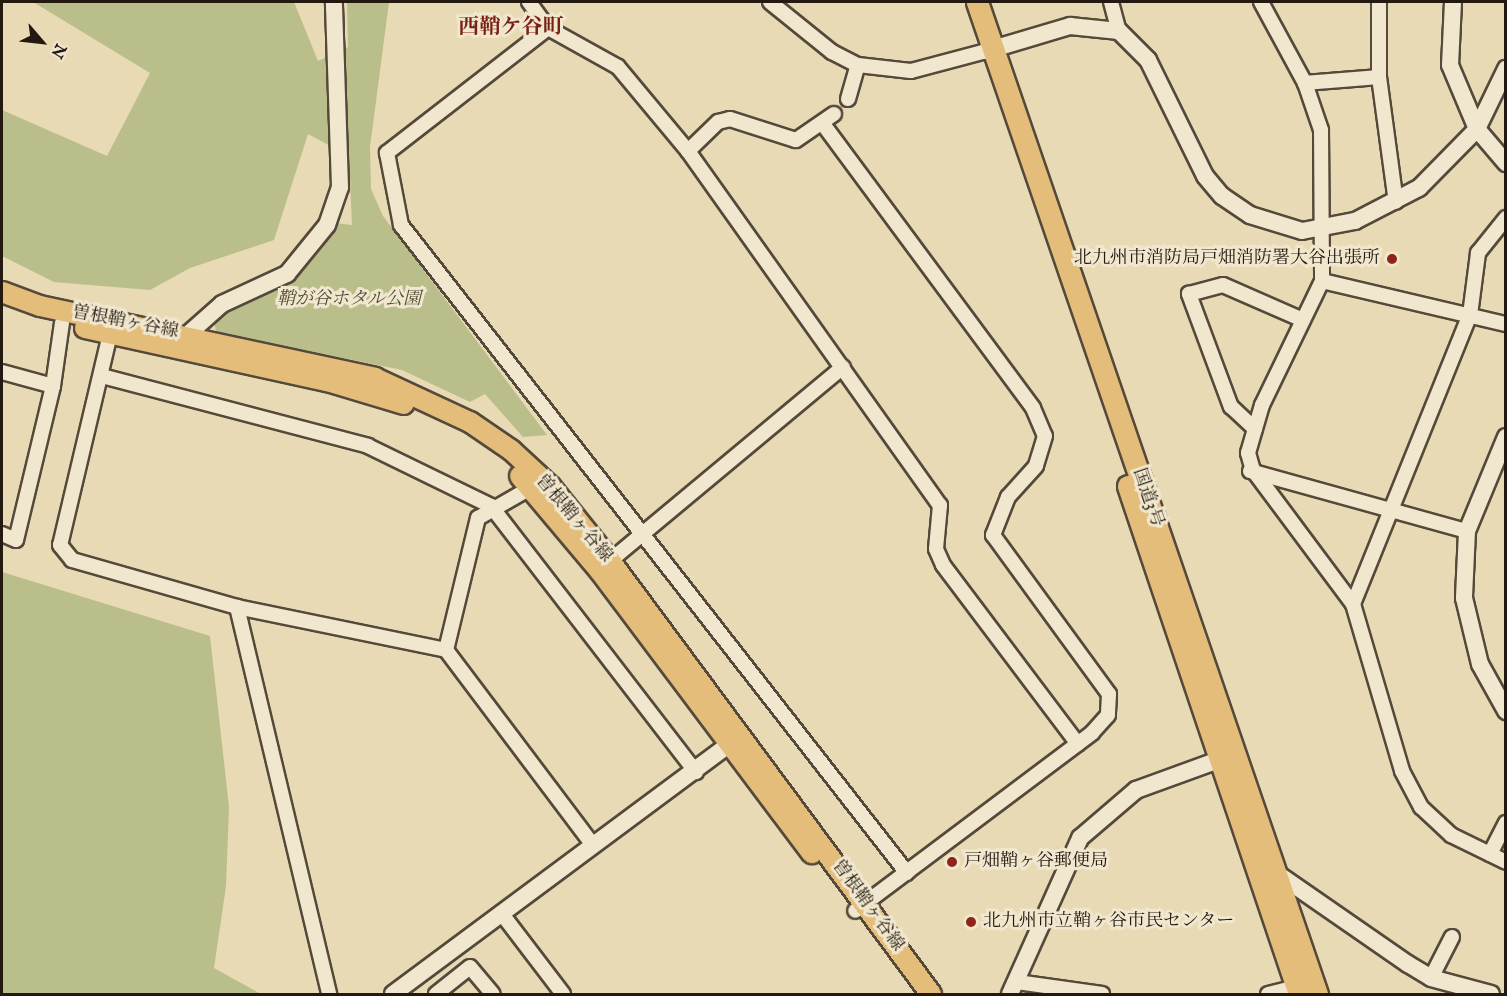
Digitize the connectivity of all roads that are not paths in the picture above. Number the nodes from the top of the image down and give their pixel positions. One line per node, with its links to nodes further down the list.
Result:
1 (334, 2): 32 (street)
2 (529, 2): 10 (street)
3 (770, 2): 13 (street)
4 (962, 2): 12 (highway, 国道3号)
5 (977, 2): 12 (highway, 国道3号)
6 (1111, 2): 11 (street)
7 (1261, 2): 16 (street)
8 (1378, 2): 15 (street)
9 (1453, 2): 18 (street)
10 (548, 28): 19 (street); 43 (street)
11 (1119, 31): 12 (street); 23 (street)
12 (986, 51): 13 (street); 53 (highway, 国道3号)
13 (858, 65): 17 (street)
14 (1506, 69): 18 (street)
15 (1379, 77): 16 (street); 21 (street)
16 (1305, 83): 23 (street)
17 (848, 99)
18 (1477, 129): 20 (street); 21 (street)
19 (688, 151): 33 (street); 52 (street)
20 (1506, 164)
21 (1395, 202): 23 (street)
22 (1506, 218): 27 (street)
23 (1320, 230): 24 (street)
24 (1322, 281): 27 (street); 28 (street)
25 (2, 292): 32 (main road, 曽根鞘ヶ谷線)
26 (2, 307): 29 (main road, 曽根鞘ヶ谷線)
27 (1470, 315): 30 (street); 42 (street)
28 (1303, 320): 37 (street); 37 (street)
29 (62, 323): 31 (main road, 曽根鞘ヶ谷線); 36 (street)
30 (1506, 324)
31 (110, 334): 35 (street); 40 (main road, 曽根鞘ヶ谷線)
32 (186, 336): 46 (main road, 曽根鞘ヶ谷線)
33 (843, 367): 43 (street); 52 (street)
34 (2, 372): 36 (street)
35 (102, 376): 41 (street); 48 (street)
36 (53, 386): 45 (street)
37 (1255, 429): 39 (street)
38 (1506, 437): 44 (street)
39 (1250, 471): 42 (street); 47 (street)
40 (532, 487): 41 (street); 51 (main road, 曽根鞘ヶ谷線)
41 (491, 506): 49 (street); 54 (street)
42 (1395, 512): 44 (street); 47 (street)
43 (645, 531): 46 (street); 60 (street)
44 (1467, 531): 50 (street)
45 (2, 534)
46 (610, 561): 51 (main road, 曽根鞘ヶ谷線)
47 (1353, 604): 57 (street)
48 (237, 607): 49 (street); 67 (street)
49 (446, 650): 56 (street)
50 (1506, 711)
51 (735, 740): 54 (street); 61 (main road, 曽根鞘ヶ谷線)
52 (1078, 744): 60 (street)
53 (1228, 756): 59 (highway, 国道3号); 65 (street); 66 (highway, 国道3号)
54 (696, 772): 56 (street)
55 (1506, 823): 57 (street)
56 (593, 845): 62 (street)
57 (1490, 854): 58 (street)
58 (1506, 862)
59 (1275, 872): 64 (street); 76 (highway, 国道3号)
60 (907, 873): 61 (street)
61 (860, 908): 72 (main road, 曽根鞘ヶ谷線); 73 (main road, 曽根鞘ヶ谷線)
62 (502, 914): 68 (street); 71 (street)
63 (1452, 937): 64 (street)
64 (1431, 978): 77 (street)
65 (1014, 988): 74 (street)
66 (1298, 991): 75 (street)
67 (329, 994)
68 (393, 994)
69 (436, 994): 70 (street)
70 (493, 994)
71 (563, 994)
72 (918, 994)
73 (931, 994)
74 (1102, 994)
75 (1268, 994)
76 (1317, 994)
77 (1491, 994)

